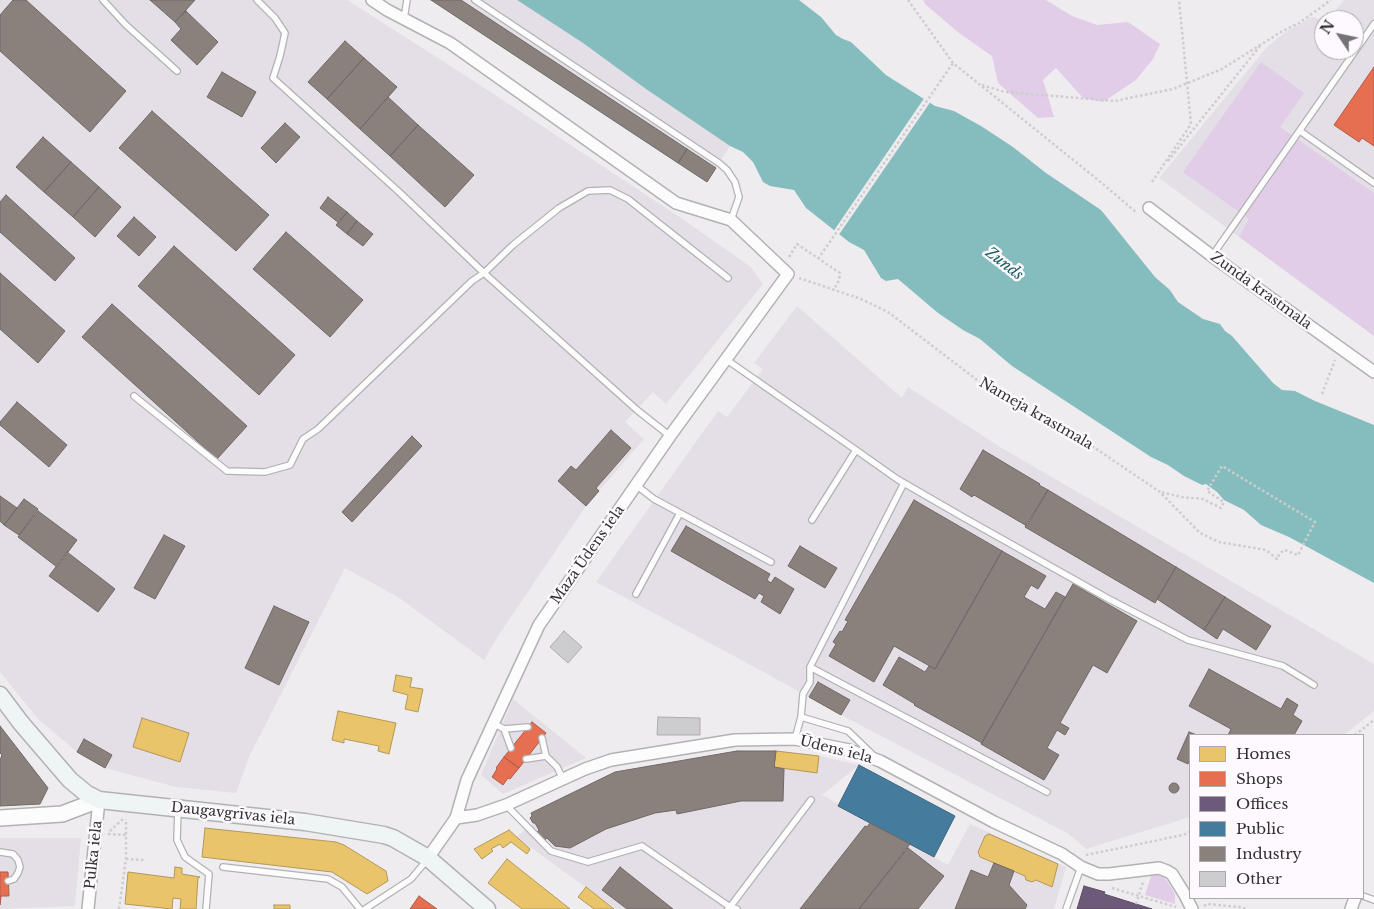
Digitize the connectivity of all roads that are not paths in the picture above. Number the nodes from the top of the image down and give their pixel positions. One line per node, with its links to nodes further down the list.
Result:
1 (103, 0): 8 (lane)
2 (257, 0): 14 (lane)
3 (372, 0): 6 (street)
4 (407, 0): 6 (lane)
5 (475, 0): 12 (lane)
6 (404, 19): 12 (street)
7 (1374, 24): 9 (lane)
8 (177, 71)
9 (1300, 131): 10 (lane); 13 (lane)
10 (1374, 183)
11 (1149, 208): 13 (street, Zunda krastmala)
12 (731, 220): 16 (street, Mazā Ūdens iela)
13 (1212, 256): 17 (street, Zunda krastmala)
14 (484, 273): 15 (lane); 18 (lane); 19 (lane)
15 (728, 278)
16 (727, 360): 19 (street, Mazā Ūdens iela); 20 (lane)
17 (1374, 372)
18 (134, 396)
19 (670, 436): 22 (street, Mazā Ūdens iela)
20 (856, 450): 21 (lane); 24 (lane)
21 (904, 483): 27 (lane); 28 (lane)
22 (636, 485): 23 (lane); 31 (street, Mazā Ūdens iela)
23 (680, 513): 25 (lane); 26 (lane)
24 (812, 520)
25 (771, 562)
26 (636, 594)
27 (810, 666): 30 (lane); 41 (lane)
28 (1314, 685)
29 (0, 695): 42 (main road, Daugavgrīvas iela)
30 (801, 717): 35 (lane); 39 (lane)
31 (493, 723): 33 (lane); 47 (street, Mazā Ūdens iela)
32 (528, 727): 33 (lane)
33 (504, 729): 36 (lane)
34 (542, 738): 37 (lane)
35 (795, 739): 39 (street, Ūdens iela); 40 (street, Ūdens iela)
36 (511, 748)
37 (546, 756): 38 (lane); 40 (lane)
38 (526, 759)
39 (880, 761): 51 (street, Ūdens iela)
40 (563, 779): 44 (street, Ūdens iela)
41 (1047, 792)
42 (99, 800): 45 (main road, Daugavgrīvas iela); 46 (street); 54 (street, Pulka iela)
43 (811, 800): 53 (lane)
44 (506, 805): 47 (street, Ūdens iela); 53 (lane)
45 (178, 807): 49 (main road, Daugavgrīvas iela); 55 (lane)
46 (0, 818)
47 (456, 818): 49 (street, Mazā Ūdens iela)
48 (0, 852): 52 (lane)
49 (428, 858): 57 (lane); 58 (main road, Daugavgrīvas iela)
50 (223, 867): 56 (lane)
51 (1081, 867): 60 (lane); 61 (street, Ūdens iela)
52 (8, 880)
53 (729, 908): 59 (lane)
54 (88, 909)
55 (206, 909)
56 (360, 909)
57 (365, 909)
58 (487, 909)
59 (737, 909)
60 (1066, 909)
61 (1192, 909)

